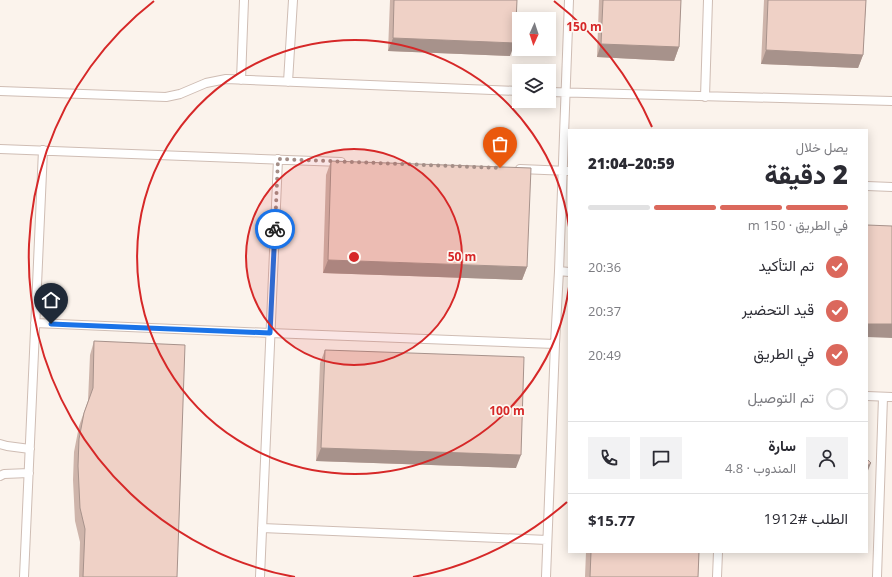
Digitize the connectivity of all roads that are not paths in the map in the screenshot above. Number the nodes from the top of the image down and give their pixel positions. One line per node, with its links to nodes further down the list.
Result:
1 (244, 0): 5 (lane)
2 (293, 0): 6 (lane)
3 (569, 0): 10 (lane)
4 (708, 0): 11 (lane)
5 (241, 80): 6 (lane); 7 (lane)
6 (288, 82): 8 (lane)
7 (0, 91)
8 (512, 91)
9 (556, 92): 10 (lane)
10 (566, 93): 11 (lane); 18 (lane)
11 (705, 96): 12 (lane)
12 (892, 101)
13 (0, 149): 14 (lane)
14 (43, 150): 15 (lane); 23 (lane)
15 (278, 159): 16 (lane); 24 (lane)
16 (349, 162)
17 (516, 169): 18 (lane)
18 (566, 171): 21 (lane)
19 (868, 186): 20 (lane)
20 (892, 187)
21 (559, 271): 22 (lane); 25 (lane)
22 (568, 272)
23 (35, 323): 24 (lane); 30 (lane)
24 (270, 333): 25 (lane); 33 (lane)
25 (555, 344): 34 (lane)
26 (868, 396): 27 (lane)
27 (882, 397): 28 (lane); 40 (lane)
28 (892, 397)
29 (0, 444): 30 (lane)
30 (30, 449): 31 (lane)
31 (29, 473): 32 (lane); 36 (lane)
32 (0, 476)
33 (262, 528): 34 (lane); 37 (lane)
34 (547, 540): 38 (lane)
35 (718, 553): 39 (lane)
36 (24, 577)
37 (260, 577)
38 (546, 577)
39 (717, 577)
40 (878, 577)

